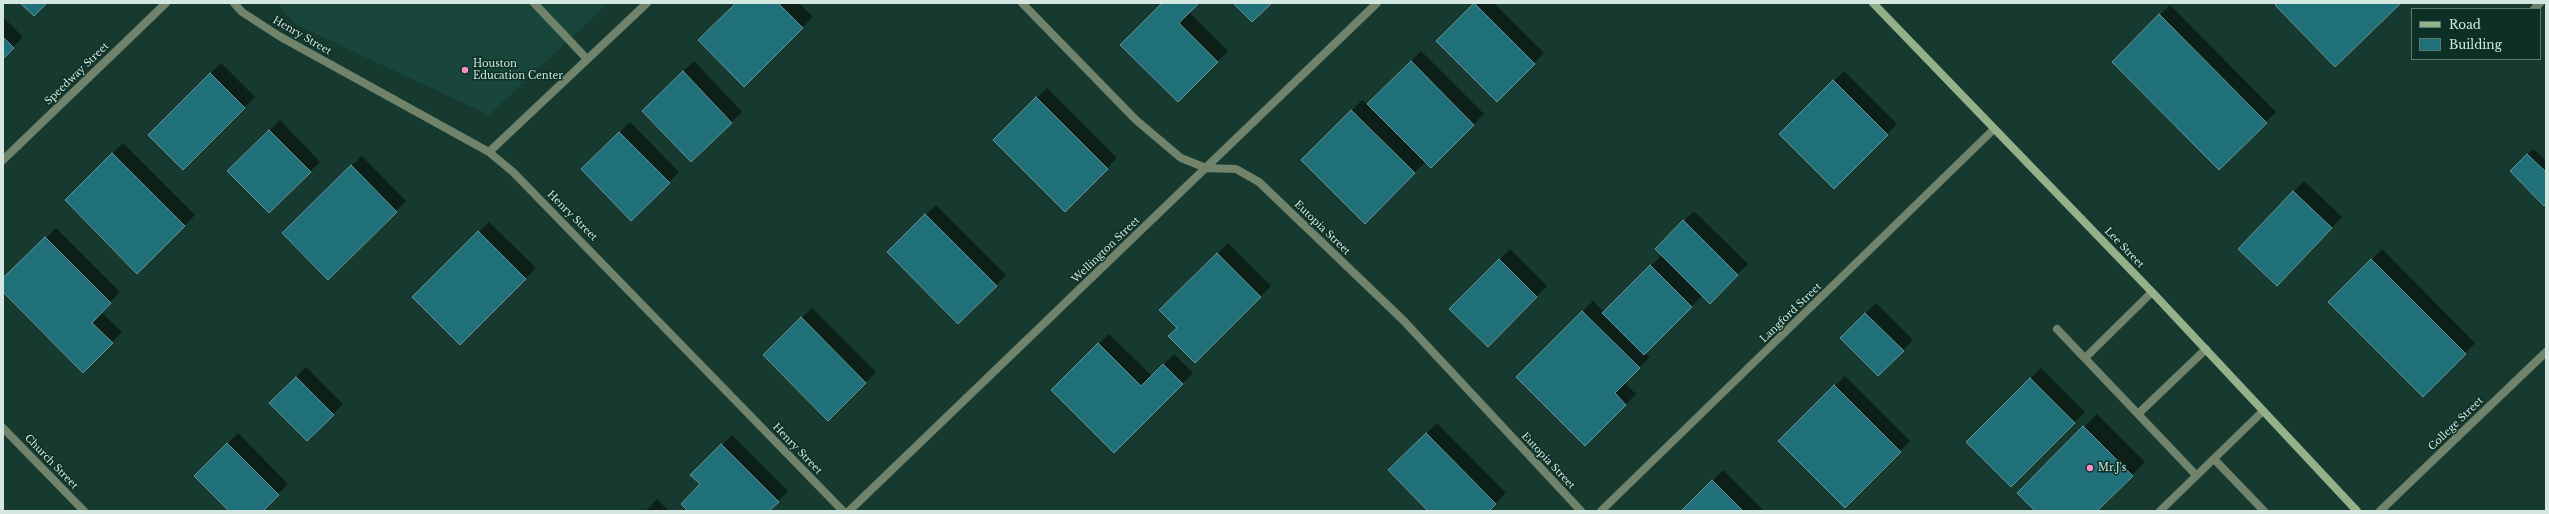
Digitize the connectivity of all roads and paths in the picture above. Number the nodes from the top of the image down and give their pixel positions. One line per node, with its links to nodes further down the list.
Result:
1 (166, 3): 11 (street, Speedway Street)
2 (234, 3): 10 (street, Henry Street)
3 (534, 3): 8 (street)
4 (647, 3): 8 (street)
5 (1022, 3): 12 (street, Eutopia Street)
6 (1376, 3): 12 (street, Wellington Street)
7 (1873, 3): 9 (main road, Lee Street)
8 (587, 59): 10 (street)
9 (1994, 129): 13 (main road, Lee Street); 27 (street, Langford Street)
10 (489, 152): 24 (street, Henry Street)
11 (3, 160)
12 (1206, 168): 25 (street, Wellington Street); 26 (street, Eutopia Street)
13 (2152, 292): 15 (main road, Lee Street); 17 (street)
14 (2057, 329): 17 (street)
15 (2206, 349): 18 (main road, Lee Street); 19 (street)
16 (2546, 352): 31 (street, College Street)
17 (2085, 358): 19 (street)
18 (2263, 411): 21 (street); 30 (main road, Lee Street)
19 (2138, 414): 22 (street)
20 (3, 428): 23 (street, Church Street)
21 (2214, 458): 22 (street); 29 (street)
22 (2196, 475): 28 (street)
23 (84, 511)
24 (842, 511)
25 (849, 511)
26 (1581, 511)
27 (1601, 511)
28 (2160, 511)
29 (2264, 511)
30 (2357, 511)
31 (2380, 511)

